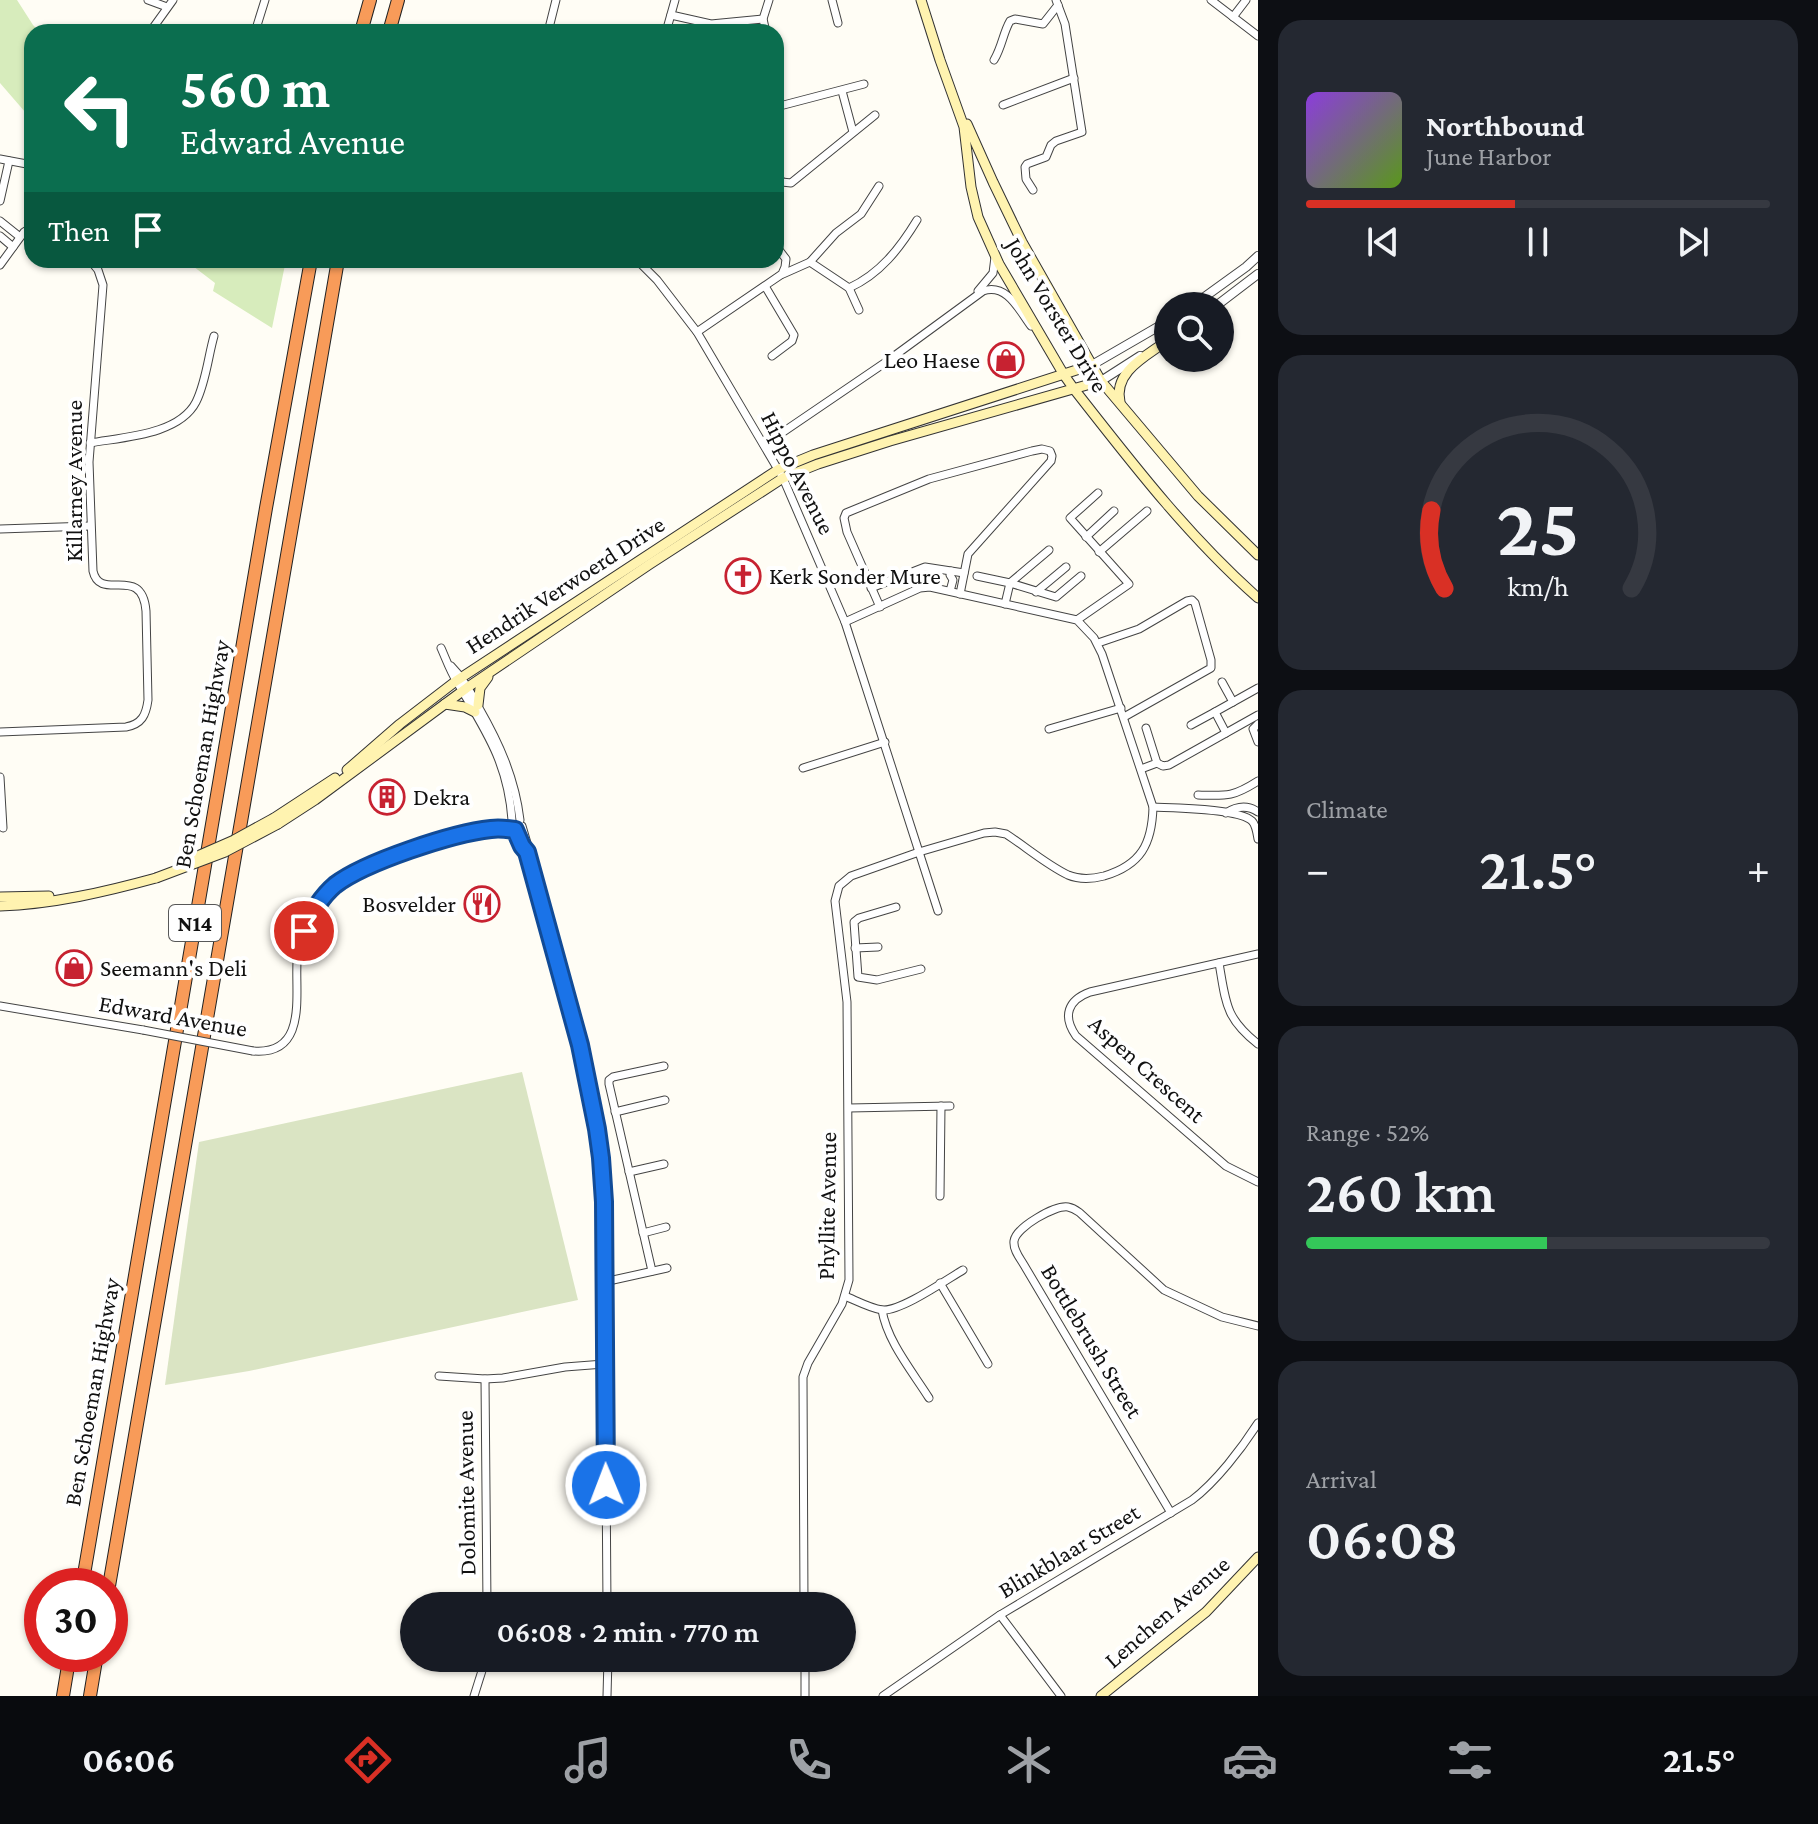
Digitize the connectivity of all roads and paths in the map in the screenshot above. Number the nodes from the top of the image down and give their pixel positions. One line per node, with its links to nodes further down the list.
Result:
1 (148, 0): 13 (street)
2 (265, 0): 19 (street)
3 (370, 0): 20 (highway)
4 (398, 0): 21 (highway)
5 (556, 0): 22 (street)
6 (675, 0): 14 (street)
7 (769, 0): 16 (street)
8 (832, 0): 17 (street)
9 (923, 0): 50 (main road, John Vorster Drive); 74 (main road, John Vorster Drive)
10 (1211, 0): 15 (street)
11 (1246, 0): 15 (street)
12 (1057, 2): 28 (street); 29 (street)
13 (170, 4): 18 (street)
14 (671, 15): 23 (street); 24 (street)
15 (1233, 17): 27 (street)
16 (763, 19): 25 (street); 26 (street)
17 (838, 23)
18 (156, 24)
19 (258, 24)
20 (363, 24)
21 (391, 24)
22 (550, 24)
23 (668, 24)
24 (698, 24)
25 (734, 24)
26 (764, 24)
27 (1258, 36)
28 (994, 60)
29 (1074, 78): 33 (street); 41 (street)
30 (864, 84): 31 (street)
31 (842, 91): 32 (street); 35 (street)
32 (784, 105)
33 (1003, 105)
34 (875, 115): 35 (street)
35 (853, 132): 39 (street)
36 (0, 159): 37 (street)
37 (9, 161): 38 (street); 42 (street)
38 (24, 164)
39 (784, 182)
40 (879, 186): 53 (street)
41 (1033, 190)
42 (0, 201)
43 (917, 220): 62 (street)
44 (0, 221): 47 (street)
45 (24, 232): 47 (street)
46 (0, 236): 48 (street)
47 (20, 237): 48 (street)
48 (13, 247): 54 (street)
49 (784, 256): 52 (street)
50 (995, 256): 65 (street); 70 (main road, John Vorster Drive)
51 (1258, 256): 63 (street)
52 (786, 259): 53 (street); 59 (street)
53 (808, 263): 59 (street); 62 (street)
54 (0, 265)
55 (96, 268): 79 (street, Killarney Avenue)
56 (310, 268): 183 (highway, Ben Schoeman Highway / N14)
57 (337, 268): 184 (highway, Ben Schoeman Highway / N14)
58 (645, 268): 68 (street, Hippo Avenue)
59 (782, 274): 61 (street)
60 (1258, 274): 64 (street)
61 (765, 286): 68 (street); 73 (street)
62 (849, 288): 66 (street)
63 (1211, 292)
64 (1234, 292)
65 (974, 296): 70 (street); 80 (street)
66 (859, 310)
67 (1154, 329): 74 (street, Hendrik Verwoerd Drive)
68 (697, 332): 80 (street, Hippo Avenue)
69 (214, 336): 79 (street)
70 (1047, 347): 75 (main road, John Vorster Drive)
71 (1154, 348): 76 (street, Hendrik Verwoerd Drive)
72 (1154, 350): 78 (main road)
73 (772, 356)
74 (1092, 365): 75 (main road, Hendrik Verwoerd Drive); 76 (main road, John Vorster Drive)
75 (1064, 375): 77 (main road, John Vorster Drive); 81 (main road, Hendrik Verwoerd Drive)
76 (1101, 381): 77 (main road, Hendrik Verwoerd Drive); 78 (main road, John Vorster Drive)
77 (1074, 389): 81 (main road, Hendrik Verwoerd Drive); 101 (main road, John Vorster Drive)
78 (1120, 402): 90 (main road, John Vorster Drive)
79 (90, 443): 85 (street, Killarney Avenue)
80 (764, 445): 81 (street, Hippo Avenue)
81 (781, 474): 105 (street, Hippo Avenue); 108 (main road, Hendrik Verwoerd Drive); 109 (main road, Hendrik Verwoerd Drive)
82 (1098, 493): 87 (street)
83 (1114, 511): 87 (street)
84 (1147, 511): 89 (street)
85 (90, 526): 86 (street); 124 (street, Killarney Avenue)
86 (0, 529)
87 (1086, 537): 89 (street)
88 (1049, 550): 96 (street)
89 (1099, 552): 104 (street)
90 (1258, 555)
91 (1066, 567): 99 (street)
92 (951, 571): 93 (street); 97 (street); 98 (street)
93 (964, 573): 97 (street); 100 (street)
94 (977, 576): 96 (street)
95 (1081, 576): 99 (street)
96 (1010, 583): 99 (street); 102 (street)
97 (871, 588): 103 (street)
98 (950, 591): 100 (street); 103 (street)
99 (1036, 592)
100 (960, 594): 102 (street)
101 (1258, 598)
102 (1005, 604): 104 (street)
103 (880, 607): 105 (street)
104 (1077, 620): 106 (street)
105 (845, 622): 126 (street, Hippo Avenue)
106 (1098, 643): 115 (street); 119 (street)
107 (441, 648): 109 (street)
108 (493, 671): 112 (main road, Hendrik Verwoerd Drive); 116 (main road)
109 (459, 679): 112 (street); 138 (main road, Hendrik Verwoerd Drive)
110 (1222, 682): 113 (street)
111 (1258, 688): 113 (street)
112 (466, 690): 114 (main road, Hendrik Verwoerd Drive); 116 (street)
113 (1233, 702): 117 (street)
114 (445, 704): 116 (main road); 138 (main road, Hendrik Verwoerd Drive)
115 (1121, 708): 119 (street); 123 (street)
116 (477, 709): 139 (street)
117 (1215, 712): 121 (street); 125 (street)
118 (1258, 715): 125 (street)
119 (1124, 717): 130 (street)
120 (1258, 724): 127 (street)
121 (1191, 725)
122 (1146, 728): 128 (street)
123 (1049, 729)
124 (0, 732)
125 (1226, 733): 128 (street)
126 (885, 742): 129 (street); 142 (street, Hippo Avenue)
127 (1258, 742)
128 (1157, 763): 130 (street)
129 (803, 768)
130 (1141, 769): 135 (street)
131 (0, 777): 140 (street)
132 (1258, 781): 134 (street)
133 (1198, 795): 134 (street)
134 (1221, 796): 136 (street)
135 (1153, 807): 136 (street); 142 (street)
136 (1223, 812): 137 (street); 141 (street)
137 (1258, 812)
138 (276, 821): 143 (main road, Hendrik Verwoerd Drive, bridge)
139 (516, 824): 155 (street, Edward Avenue, bridge); 170 (street)
140 (3, 828)
141 (1258, 839)
142 (919, 852): 147 (street, Hippo Avenue); 154 (street, Phyllite Avenue)
143 (154, 876): 144 (main road, Hendrik Verwoerd Drive); 145 (main road, Hendrik Verwoerd Drive)
144 (0, 897)
145 (0, 906)
146 (896, 907): 149 (street)
147 (938, 911)
148 (878, 947): 149 (street)
149 (855, 948): 153 (street)
150 (1258, 954): 151 (street, Aspen Crescent)
151 (1219, 963): 156 (street); 163 (street, Aspen Crescent)
152 (921, 969): 153 (street)
153 (857, 972): 154 (street)
154 (845, 974): 159 (street, Phyllite Avenue)
155 (0, 1006)
156 (1258, 1044)
157 (664, 1066): 160 (street)
158 (665, 1100): 160 (street)
159 (849, 1108): 164 (street); 172 (street, Phyllite Avenue)
160 (615, 1112): 162 (street)
161 (664, 1164): 162 (street)
162 (629, 1172): 166 (street)
163 (1258, 1182)
164 (940, 1196)
165 (666, 1227): 166 (street)
166 (643, 1233): 169 (street)
167 (667, 1268): 169 (street)
168 (963, 1270): 171 (street)
169 (652, 1271): 170 (street)
170 (604, 1282): 175 (street)
171 (940, 1283): 173 (street); 176 (street)
172 (845, 1296): 173 (street); 187 (street, Phyllite Avenue)
173 (882, 1310): 179 (street)
174 (1258, 1326): 181 (street, Bottlebrush Street)
175 (604, 1364): 178 (street); 186 (street)
176 (988, 1364)
177 (439, 1376): 178 (street)
178 (485, 1379): 185 (street, Dolomite Avenue)
179 (929, 1398)
180 (1258, 1423): 181 (street, Blinkblaar Street)
181 (1171, 1513): 188 (street, Blinkblaar Street)
182 (1258, 1557): 201 (main road, Lenchen Avenue)
183 (85, 1568)
184 (112, 1568)
185 (487, 1592)
186 (607, 1592)
187 (804, 1592)
188 (1000, 1615): 199 (street, Blinkblaar Street); 200 (street)
189 (67, 1672): 194 (highway)
190 (94, 1672): 195 (highway)
191 (482, 1672): 196 (street)
192 (608, 1672): 197 (street)
193 (805, 1672): 198 (street)
194 (63, 1696)
195 (90, 1696)
196 (474, 1696)
197 (607, 1696)
198 (805, 1696)
199 (883, 1696)
200 (1061, 1696)
201 (1101, 1696)

